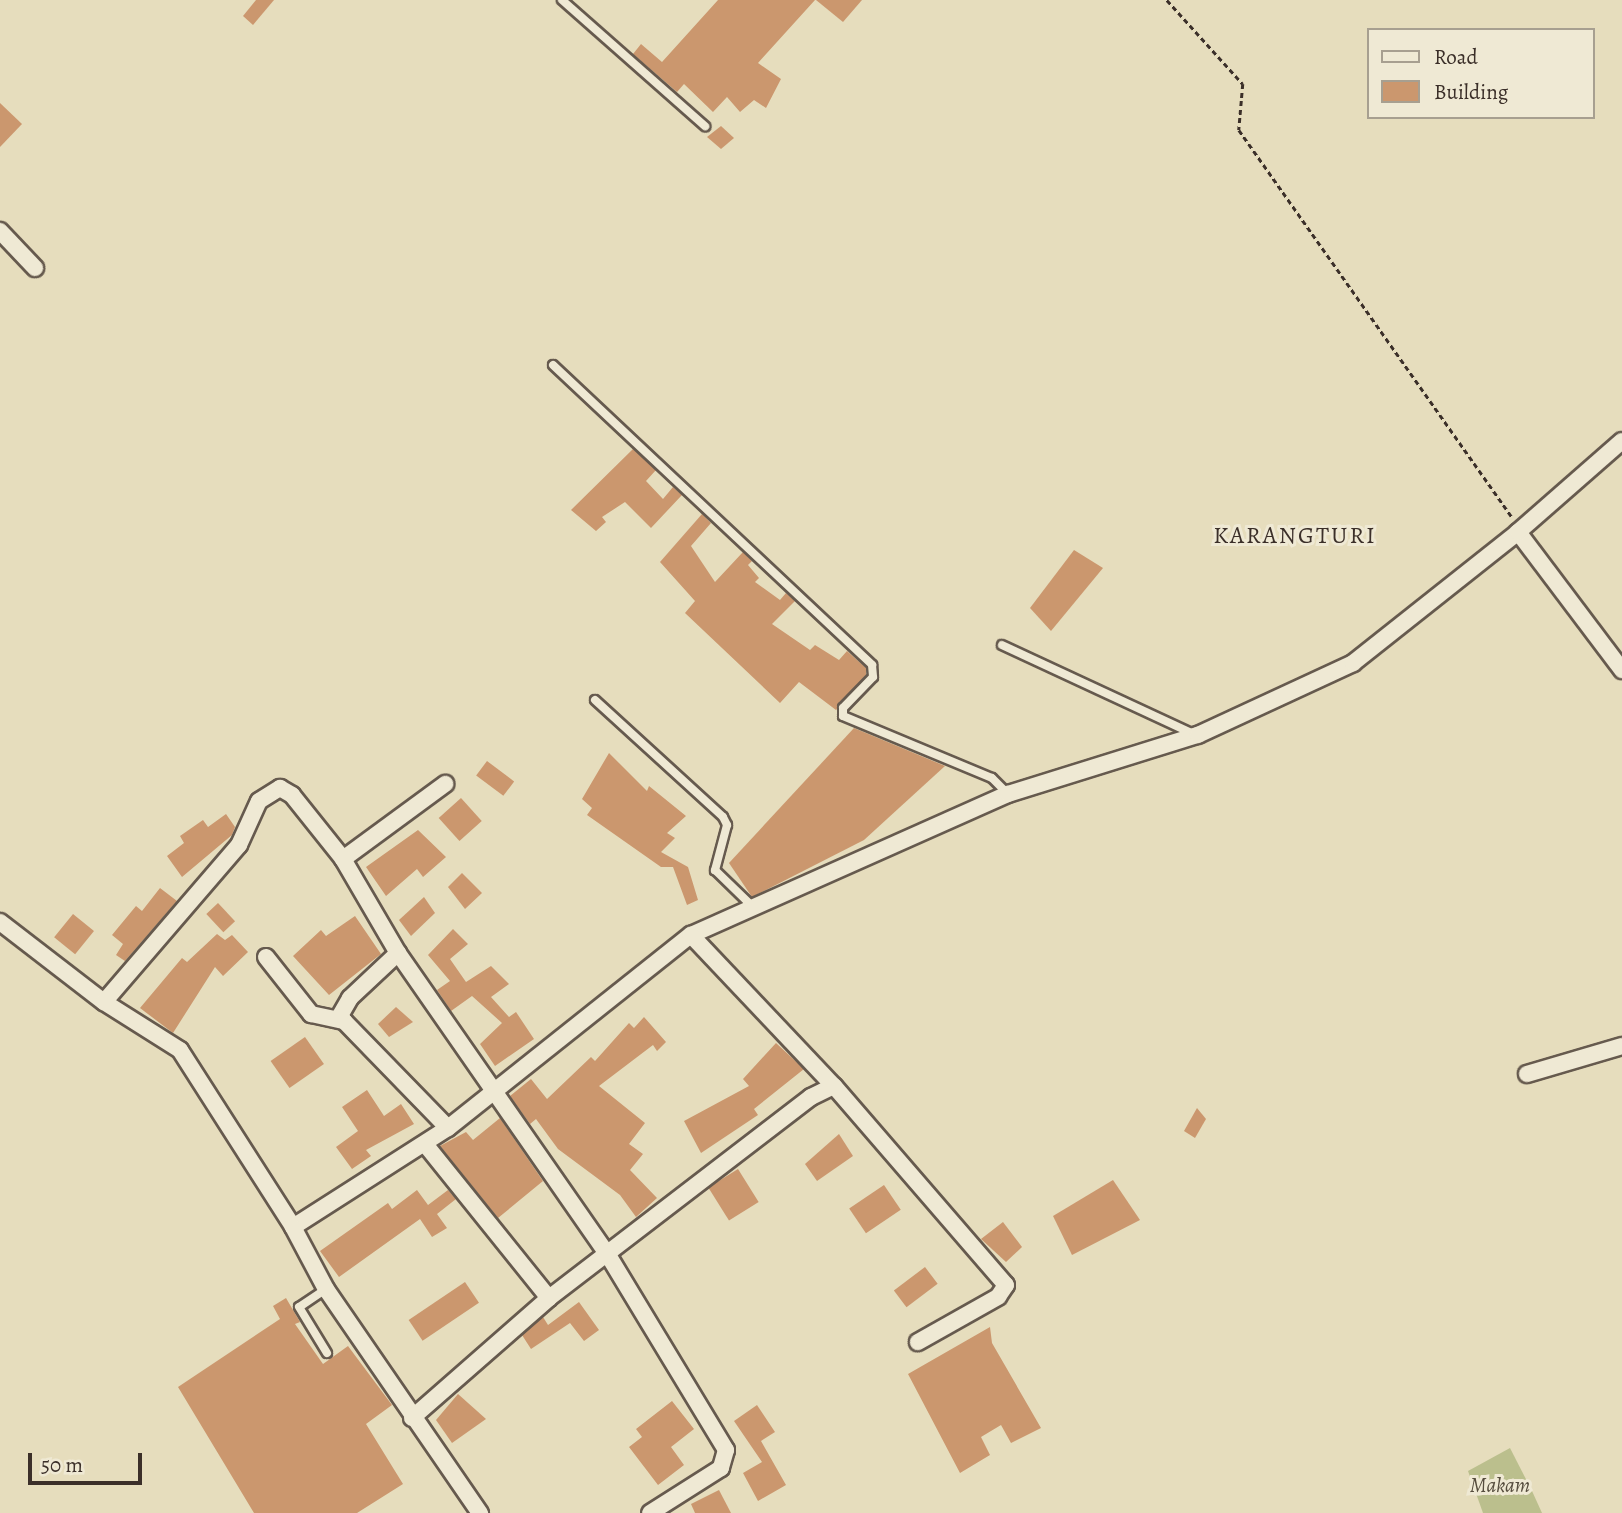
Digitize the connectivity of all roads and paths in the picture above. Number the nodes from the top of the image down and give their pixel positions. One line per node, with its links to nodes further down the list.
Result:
1 (562, 0): 3 (lane)
2 (1167, 0): 8 (path)
3 (705, 126)
4 (0, 231): 5 (street)
5 (35, 268)
6 (553, 365): 14 (lane)
7 (1622, 441): 8 (street)
8 (1520, 531): 10 (street); 12 (street)
9 (1002, 645): 12 (lane)
10 (1622, 670)
11 (595, 700): 16 (lane)
12 (1198, 736): 14 (street)
13 (446, 784): 15 (street)
14 (1008, 793): 16 (street)
15 (342, 859): 19 (street); 21 (street)
16 (750, 904): 18 (street)
17 (0, 922): 21 (street)
18 (691, 935): 25 (street); 26 (street)
19 (398, 953): 22 (street); 26 (street)
20 (266, 957): 22 (street)
21 (104, 1002): 29 (street)
22 (338, 1019): 27 (street)
23 (1622, 1046): 24 (street)
24 (1527, 1074)
25 (834, 1086): 30 (street); 33 (street)
26 (495, 1091): 27 (street); 30 (street)
27 (447, 1128): 28 (street)
28 (425, 1144): 29 (street); 32 (street)
29 (293, 1227): 31 (street)
30 (608, 1255): 32 (street); 37 (street)
31 (326, 1289): 34 (lane); 35 (street)
32 (549, 1298): 35 (street)
33 (918, 1342)
34 (327, 1353)
35 (412, 1418): 36 (street)
36 (480, 1513)
37 (650, 1513)

